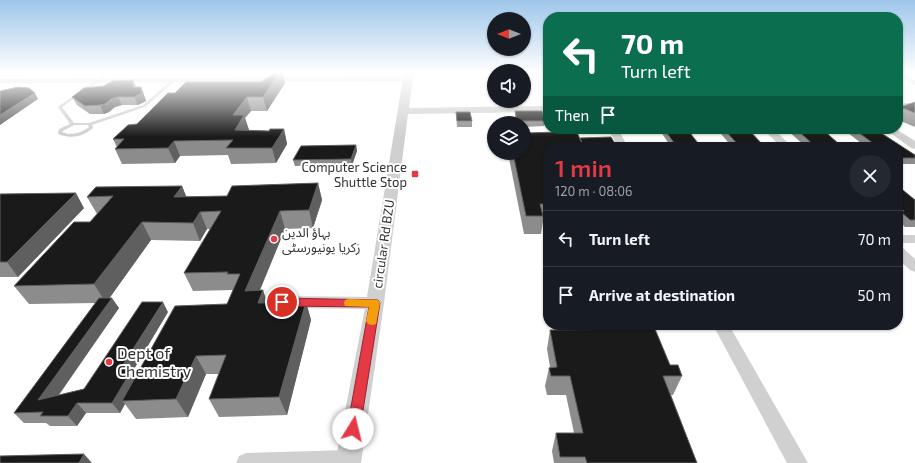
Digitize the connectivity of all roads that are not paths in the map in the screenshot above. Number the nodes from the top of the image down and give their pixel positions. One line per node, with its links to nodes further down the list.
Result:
1 (79, 94): 8 (lane)
2 (158, 94): 9 (lane)
3 (405, 94): 7 (street, circular Rd BZU)
4 (903, 106): 5 (street)
5 (915, 106)
6 (543, 109): 7 (street)
7 (403, 111): 19 (street, circular Rd BZU)
8 (73, 124): 9 (lane); 9 (lane)
9 (90, 124)
10 (773, 134): 12 (street)
11 (897, 134): 13 (street)
12 (782, 142)
13 (915, 146)
14 (903, 239): 15 (street)
15 (915, 239)
16 (903, 256): 17 (street)
17 (915, 267)
18 (282, 302): 19 (street)
19 (375, 303): 21 (street, circular Rd BZU)
20 (724, 330): 23 (street)
21 (348, 462): 22 (street)
22 (246, 463)
23 (798, 463)

